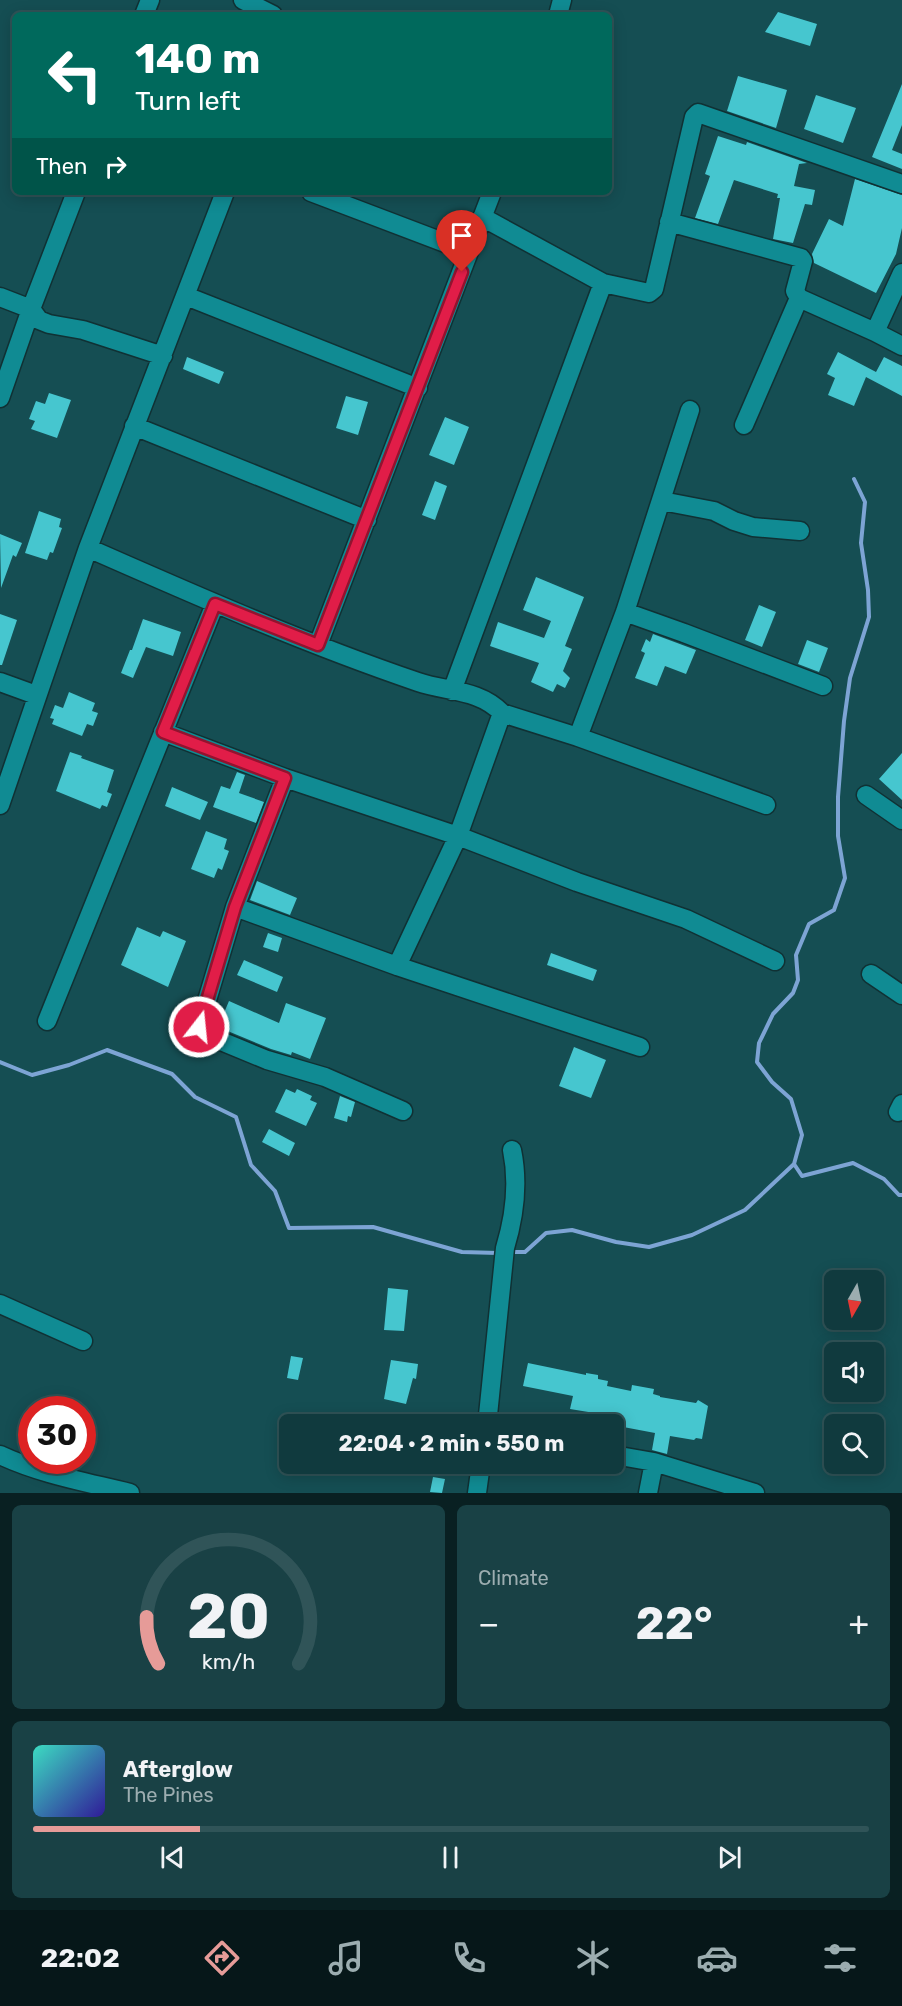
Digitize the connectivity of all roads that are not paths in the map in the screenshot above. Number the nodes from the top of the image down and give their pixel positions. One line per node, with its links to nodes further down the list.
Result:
1 (243, 0): 2 (street)
2 (267, 12)
3 (902, 184): 9 (street)
4 (75, 195): 16 (street)
5 (224, 195): 13 (street)
6 (319, 195): 10 (street)
7 (491, 195): 8 (street)
8 (482, 217): 10 (street); 12 (street)
9 (669, 222): 12 (street); 15 (street)
10 (469, 252): 20 (street)
11 (902, 273): 17 (street)
12 (603, 283): 34 (street)
13 (186, 296): 19 (street); 20 (street)
14 (0, 297): 16 (street)
15 (799, 298): 17 (street); 23 (street)
16 (31, 309): 19 (street); 21 (street)
17 (875, 332): 18 (street)
18 (902, 346)
19 (163, 356): 24 (street)
20 (418, 388): 26 (street)
21 (0, 398)
22 (690, 410): 25 (street)
23 (744, 425)
24 (134, 426): 26 (street); 28 (street)
25 (662, 501): 27 (street); 30 (street)
26 (367, 520): 31 (street)
27 (800, 531)
28 (88, 548): 29 (street); 35 (street)
29 (215, 604): 31 (street); 37 (street)
30 (625, 612): 33 (street); 38 (street)
31 (318, 645): 34 (street)
32 (0, 682): 35 (street)
33 (823, 686)
34 (452, 691): 36 (street)
35 (36, 695): 41 (street)
36 (502, 713): 38 (street); 44 (street)
37 (163, 732): 39 (street); 50 (street)
38 (578, 737): 42 (street)
39 (285, 778): 44 (street); 45 (street)
40 (866, 795): 43 (street)
41 (0, 805)
42 (766, 805)
43 (902, 820)
44 (458, 836): 46 (street); 47 (street)
45 (235, 907): 47 (street); 52 (street)
46 (775, 961)
47 (397, 966): 51 (street)
48 (871, 974): 49 (street)
49 (902, 995)
50 (47, 1021)
51 (640, 1047)
52 (403, 1111)
53 (512, 1150): 56 (street)
54 (0, 1304): 55 (street)
55 (83, 1341)
56 (488, 1414)
57 (0, 1455): 61 (street)
58 (624, 1457): 59 (street)
59 (654, 1462): 63 (street); 64 (street)
60 (480, 1474): 62 (street)
61 (130, 1493)
62 (477, 1493)
63 (648, 1493)
64 (755, 1493)

